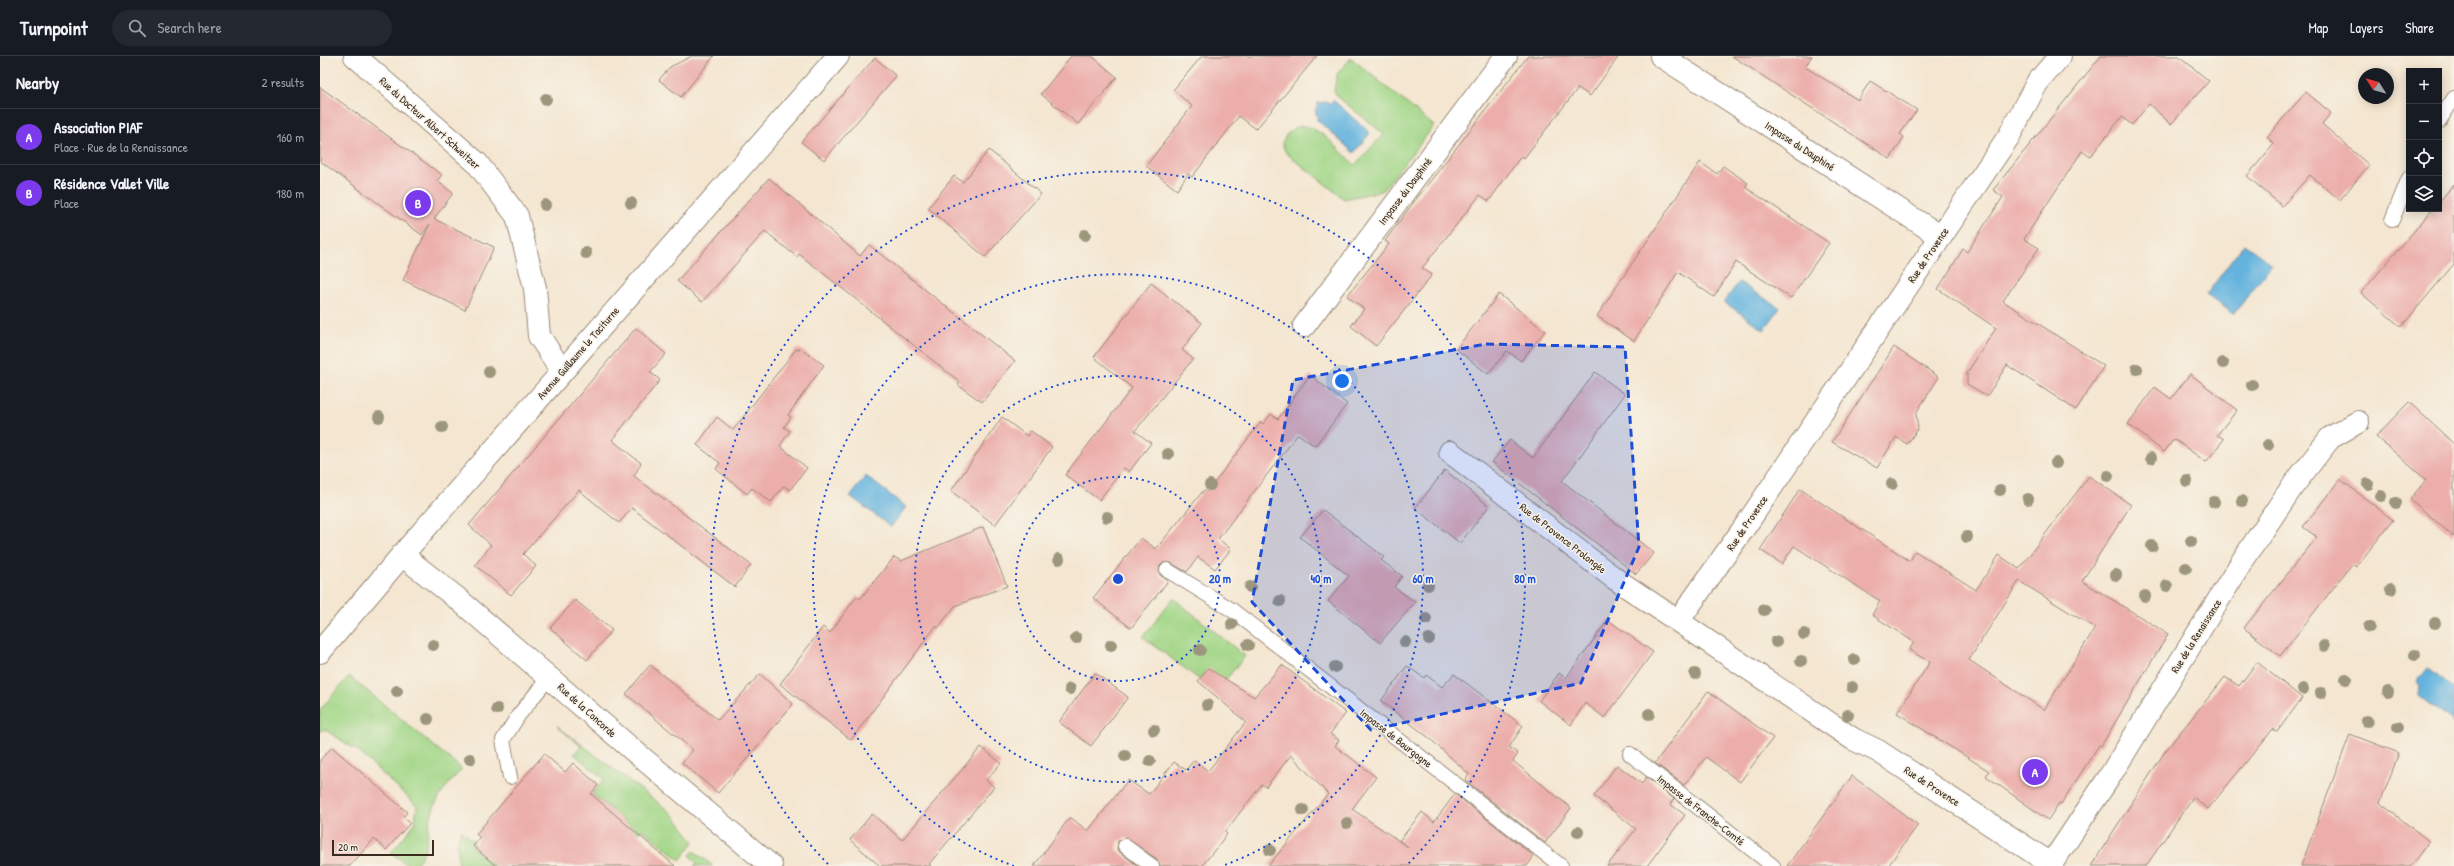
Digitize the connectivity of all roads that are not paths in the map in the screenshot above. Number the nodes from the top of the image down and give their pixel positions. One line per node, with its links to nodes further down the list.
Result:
1 (356, 56): 12 (street, Rue du Docteur Albert Schweitzer)
2 (838, 56): 12 (street, Avenue Guillaume le Taciturne)
3 (1506, 56): 11 (street, Impasse du Dauphiné)
4 (1660, 56): 10 (street, Impasse du Dauphiné)
5 (2060, 56): 10 (street, Rue de Provence)
6 (2454, 98): 7 (lane)
7 (2442, 116)
8 (2406, 185): 9 (lane)
9 (2392, 220)
10 (1940, 236): 17 (street, Rue de Provence)
11 (1304, 326)
12 (562, 371): 15 (street, Avenue Guillaume le Taciturne)
13 (2358, 422): 24 (street, Rue de la Renaissance)
14 (1450, 452): 17 (street, Rue de Provence Prolongée)
15 (402, 555): 18 (street, Avenue Guillaume le Taciturne); 19 (street, Rue de la Concorde)
16 (1167, 570): 27 (lane, Impasse de Bourgogne)
17 (1679, 620): 24 (street, Rue de Provence)
18 (320, 652)
19 (550, 676): 21 (lane); 25 (street, Rue de la Concorde)
20 (1630, 754): 23 (lane, Impasse de Franche-Comté)
21 (510, 777)
22 (1125, 846): 26 (lane)
23 (1769, 865)
24 (2051, 865)
25 (771, 866)
26 (1152, 866)
27 (1561, 866)

